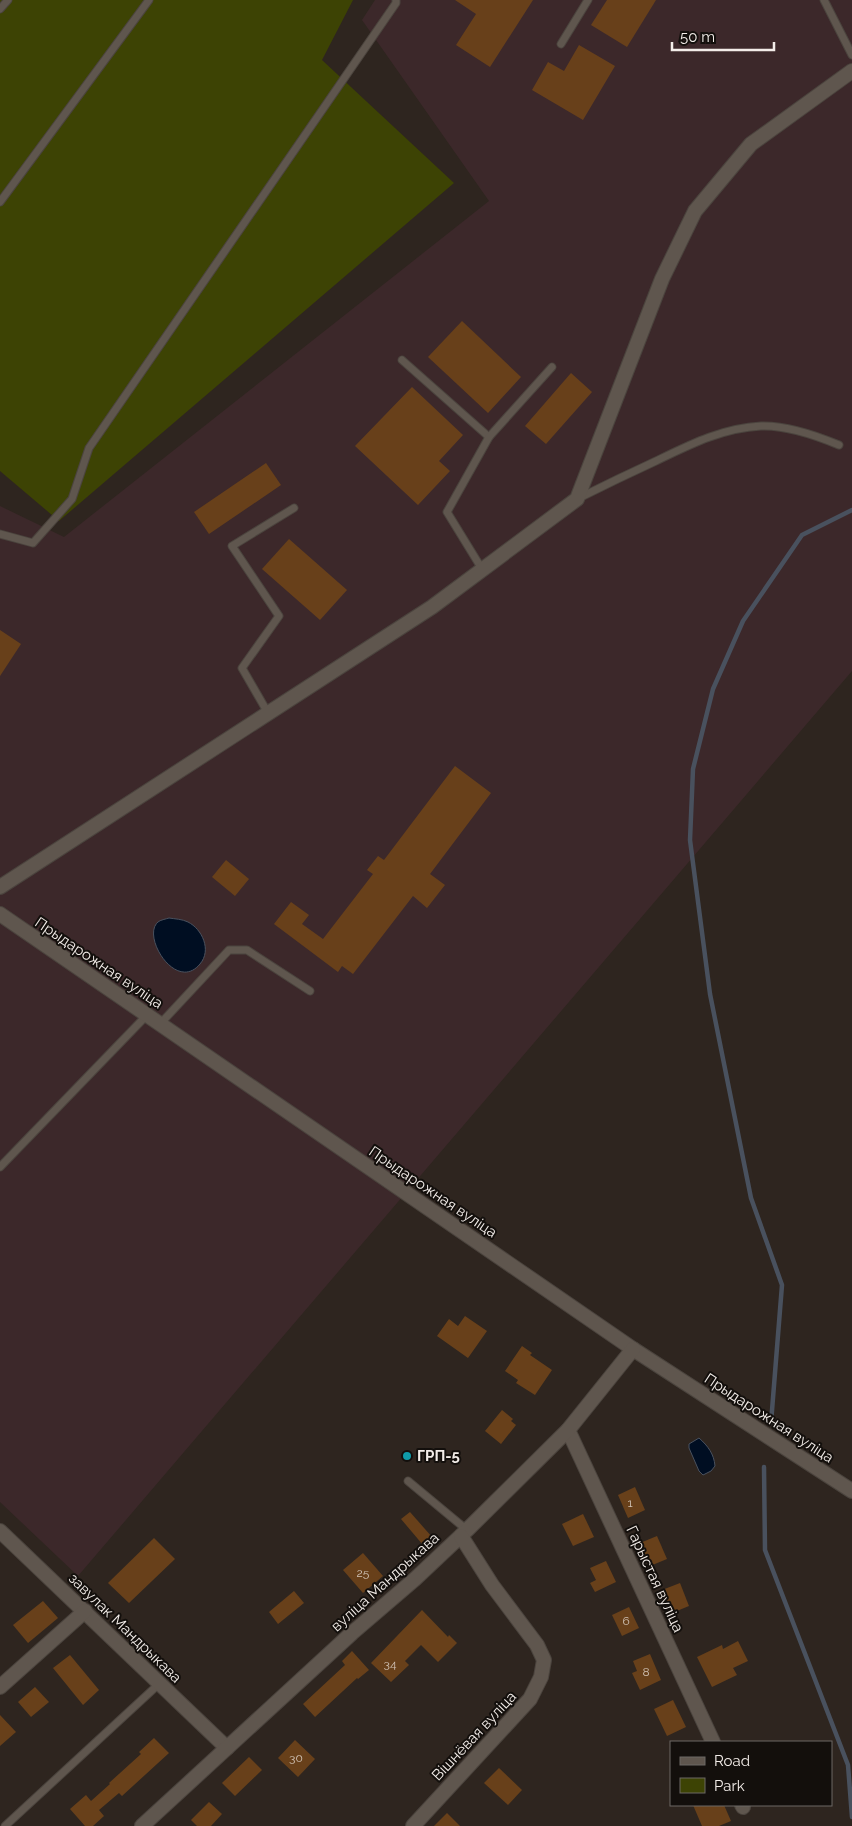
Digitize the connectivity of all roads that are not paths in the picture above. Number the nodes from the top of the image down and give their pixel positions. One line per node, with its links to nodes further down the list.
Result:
1 (8, 0): 6 (lane)
2 (149, 0): 10 (lane)
3 (396, 0): 17 (lane)
4 (588, 0): 7 (lane)
5 (824, 0): 8 (lane)
6 (0, 9)
7 (561, 44)
8 (852, 55)
9 (852, 71): 15 (street)
10 (0, 202)
11 (402, 360): 13 (lane)
12 (552, 367): 13 (lane)
13 (489, 437): 18 (lane)
14 (839, 444): 15 (lane)
15 (577, 499): 18 (street)
16 (294, 508): 19 (lane)
17 (0, 534)
18 (482, 569): 19 (street)
19 (268, 713): 20 (street)
20 (0, 887)
21 (0, 914): 23 (street, Прыдарожная вуліца)
22 (310, 991): 24 (lane)
23 (147, 1015): 24 (street, Прыдарожная вуліца); 25 (lane)
24 (160, 1024): 26 (street, Прыдарожная вуліца)
25 (0, 1167)
26 (633, 1348): 27 (street, вуліца Мандрыкава); 29 (street, Прыдарожная вуліца)
27 (568, 1430): 31 (street, вуліца Мандрыкава); 35 (street, Гарыстая вуліца)
28 (408, 1481): 31 (lane)
29 (852, 1491)
30 (0, 1531): 32 (street, завулак Мандрыкава)
31 (464, 1533): 36 (street, вуліца Мандрыкава); 39 (street, Вішнёвая вуліца)
32 (85, 1611): 33 (street, завулак Мандрыкава); 34 (street)
33 (160, 1683): 36 (street, завулак Мандрыкава); 37 (lane)
34 (0, 1687)
35 (713, 1741)
36 (227, 1748): 38 (street, вуліца Мандрыкава)
37 (5, 1826)
38 (142, 1826)
39 (413, 1826)

